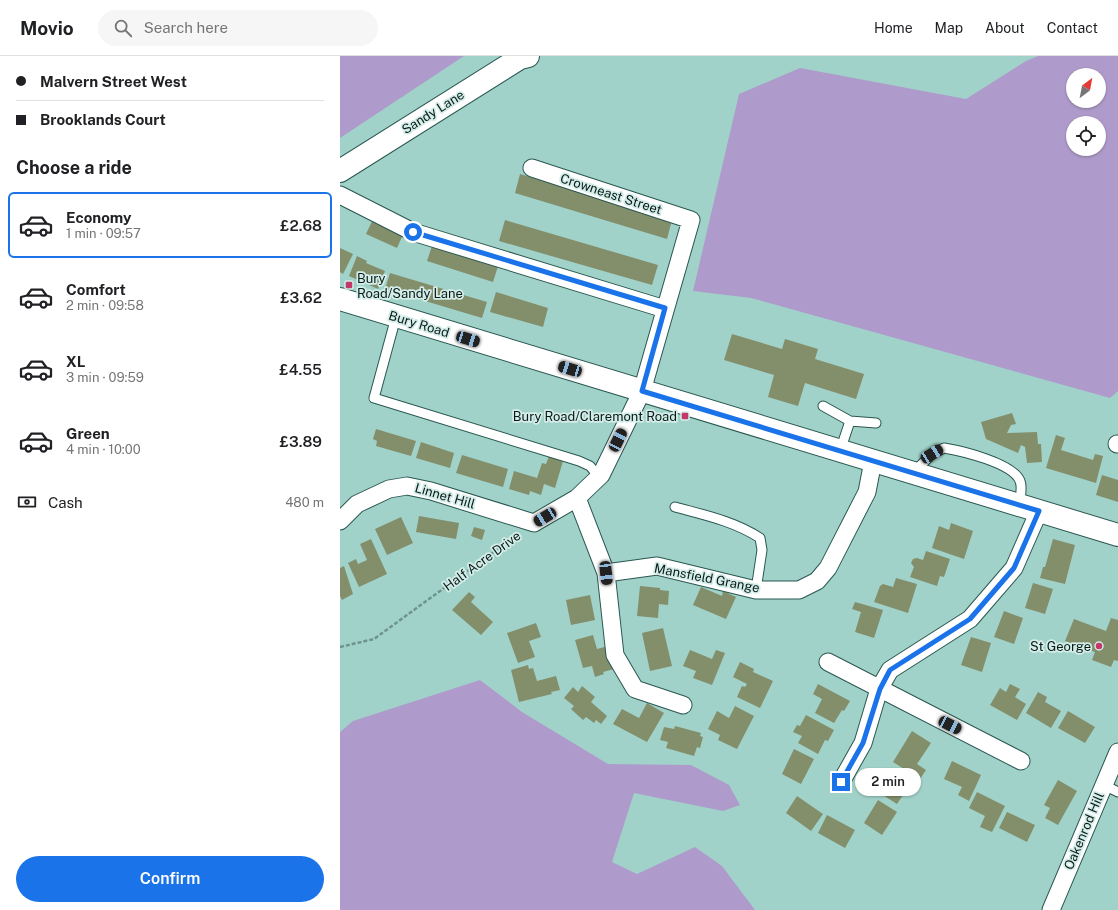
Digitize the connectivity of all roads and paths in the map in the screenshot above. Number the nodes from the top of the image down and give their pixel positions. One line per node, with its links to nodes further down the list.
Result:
1 (528, 56): 3 (main road, Sandy Lane)
2 (532, 168): 5 (street, Crowneast Street)
3 (340, 171)
4 (340, 195): 7 (street)
5 (691, 220): 7 (street, Half Acre Drive)
6 (340, 299): 8 (main road, Bury Road)
7 (665, 308): 9 (street, Half Acre Drive)
8 (396, 317): 9 (main road, Bury Road); 16 (lane)
9 (642, 391): 13 (main road, Bury Road); 16 (street, Half Acre Drive)
10 (823, 406): 11 (lane)
11 (850, 421): 12 (lane); 13 (lane)
12 (876, 423)
13 (840, 451): 14 (main road, Bury Road)
14 (873, 462): 15 (main road, Bury Road); 24 (street, Mansfield Grange)
15 (912, 473): 19 (main road, Bury Road); 19 (lane)
16 (599, 477): 17 (street, Half Acre Drive)
17 (577, 498): 21 (street, Half Acre Drive); 23 (street)
18 (675, 507): 24 (lane)
19 (1029, 508): 22 (main road, Bury Road); 27 (street)
20 (340, 521): 21 (street, Linnet Hill)
21 (534, 523): 25 (path, Half Acre Drive)
22 (1118, 535)
23 (606, 573): 24 (street, Mansfield Grange); 28 (street)
24 (756, 590)
25 (340, 647)
26 (828, 662): 27 (street)
27 (880, 689): 30 (street); 31 (street)
28 (683, 705)
29 (1118, 752): 32 (street, Oakenrod Hill)
30 (1021, 762)
31 (841, 782)
32 (1111, 789): 33 (street, Oakenrod Hill)
33 (1051, 910)

